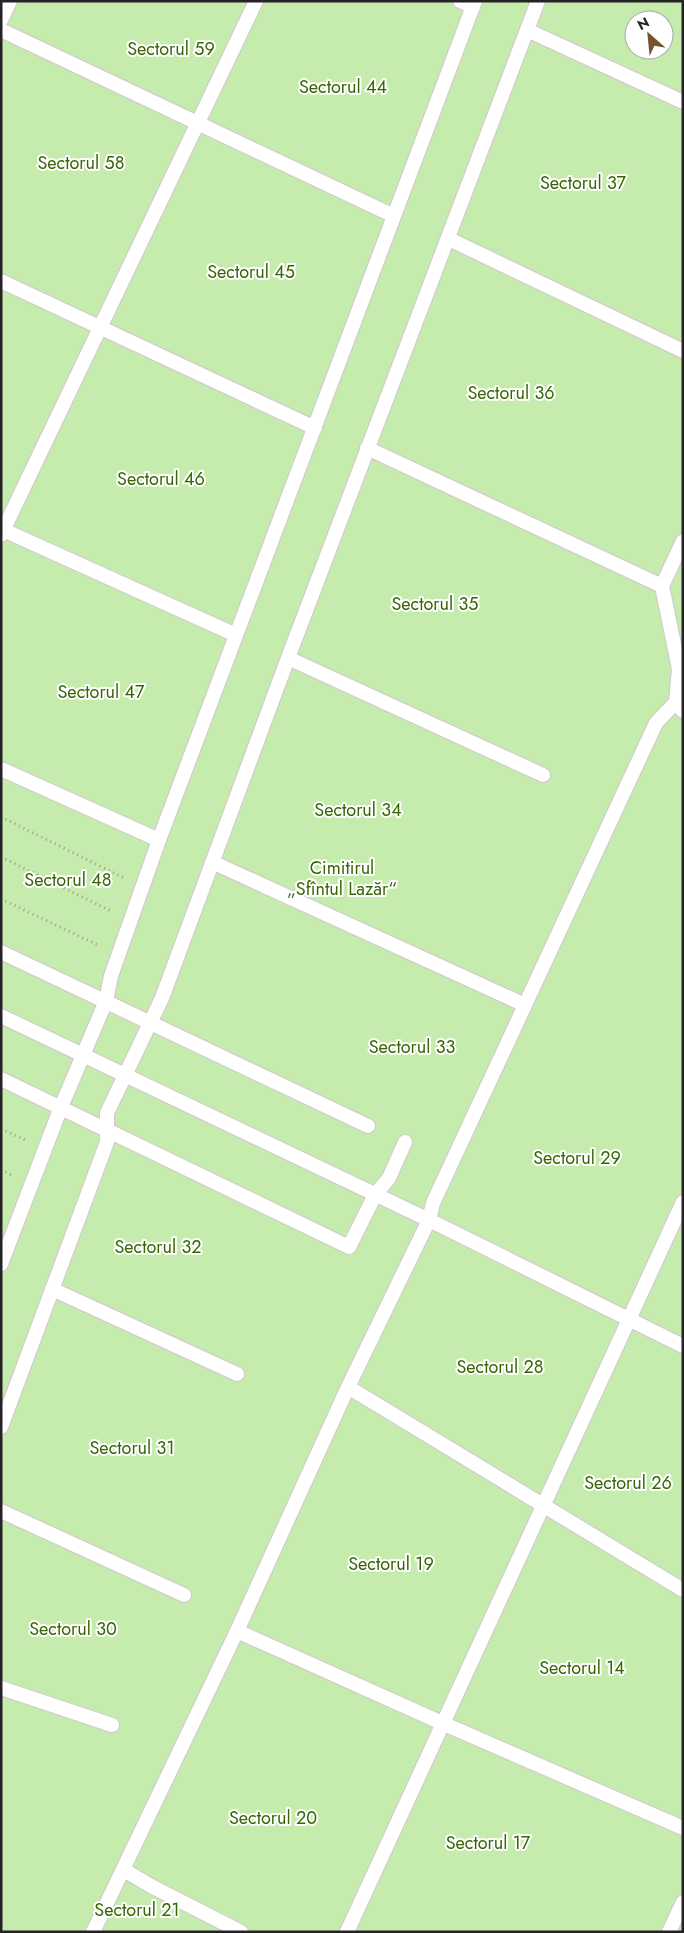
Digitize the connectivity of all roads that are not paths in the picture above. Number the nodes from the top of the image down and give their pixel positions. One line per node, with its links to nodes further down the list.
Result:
1 (10, 1): 6 (lane)
2 (256, 1): 10 (lane)
3 (460, 1): 5 (lane)
4 (538, 1): 8 (lane)
5 (474, 4): 11 (lane)
6 (1, 20)
7 (1, 30): 10 (lane)
8 (527, 30): 9 (lane); 12 (lane)
9 (683, 102)
10 (198, 122): 11 (lane); 14 (lane)
11 (394, 216): 16 (lane)
12 (449, 239): 15 (lane); 17 (lane)
13 (1, 281): 14 (lane)
14 (99, 327): 16 (lane); 18 (lane)
15 (683, 351)
16 (315, 428): 21 (lane)
17 (368, 448): 20 (lane); 22 (lane)
18 (2, 532): 21 (lane)
19 (683, 541): 20 (lane)
20 (662, 586): 23 (lane)
21 (236, 635): 26 (lane)
22 (288, 658): 25 (lane); 27 (lane)
23 (680, 707): 30 (lane)
24 (1, 769): 26 (lane)
25 (543, 775)
26 (159, 840): 29 (lane)
27 (212, 862): 30 (lane); 32 (lane)
28 (2, 953): 29 (lane)
29 (106, 1001): 32 (lane); 33 (lane)
30 (525, 1005): 42 (lane)
31 (1, 1016): 33 (lane)
32 (150, 1023): 34 (lane); 37 (lane)
33 (82, 1054): 34 (lane); 36 (lane)
34 (125, 1075): 38 (lane); 40 (lane)
35 (1, 1079): 36 (lane)
36 (61, 1107): 38 (lane); 43 (lane)
37 (368, 1126)
38 (107, 1129): 40 (lane); 44 (lane)
39 (405, 1142): 40 (lane)
40 (375, 1195): 42 (lane)
41 (683, 1202): 45 (lane)
42 (429, 1220): 45 (lane); 48 (lane)
43 (1, 1264)
44 (52, 1289): 47 (lane); 49 (lane)
45 (628, 1319): 46 (lane); 50 (lane)
46 (683, 1346)
47 (237, 1374)
48 (348, 1387): 50 (lane); 54 (lane)
49 (1, 1427)
50 (542, 1506): 52 (lane); 56 (lane)
51 (1, 1511): 53 (lane)
52 (683, 1590)
53 (184, 1595)
54 (237, 1631): 56 (lane); 59 (lane)
55 (1, 1688): 57 (lane)
56 (442, 1723): 58 (lane); 63 (lane)
57 (112, 1725)
58 (683, 1828)
59 (124, 1870): 61 (lane); 62 (lane)
60 (683, 1902): 64 (lane)
61 (93, 1932)
62 (241, 1932)
63 (347, 1932)
64 (669, 1932)

